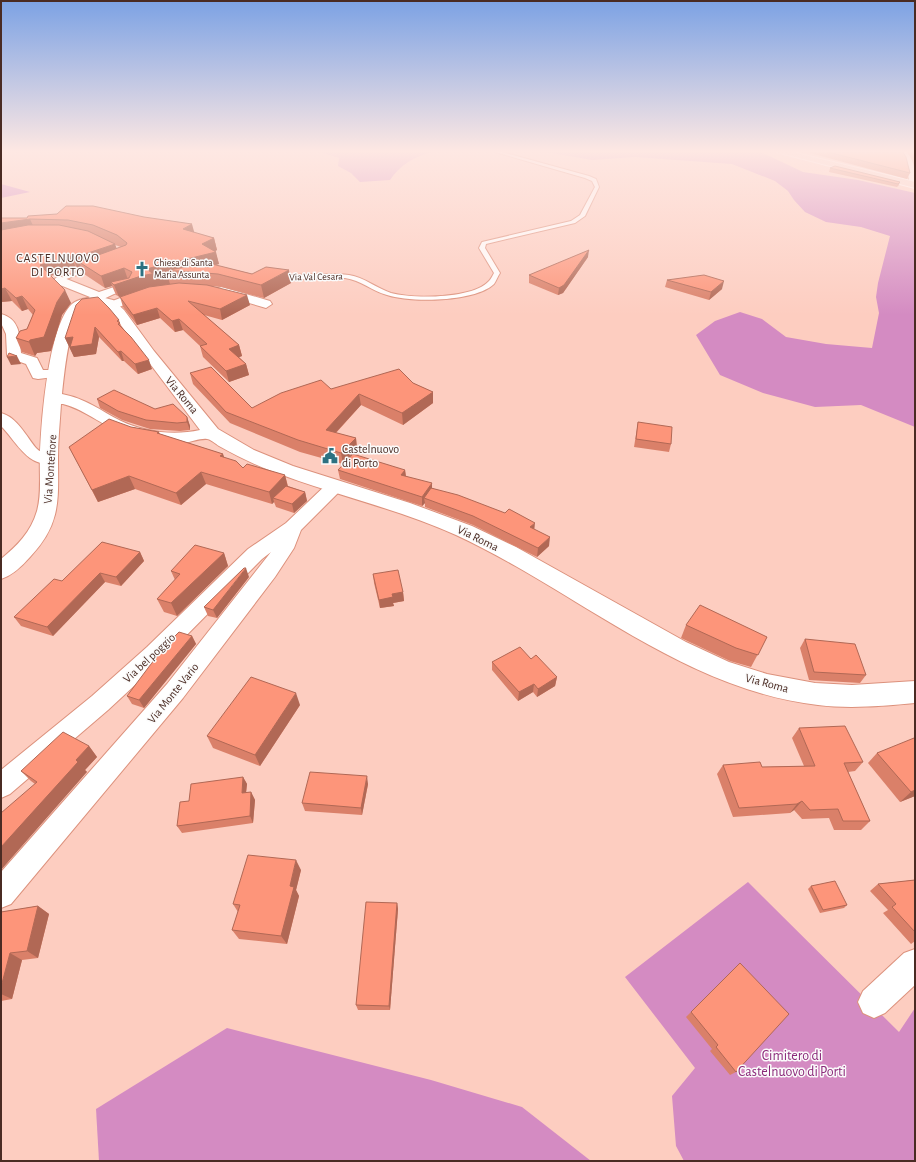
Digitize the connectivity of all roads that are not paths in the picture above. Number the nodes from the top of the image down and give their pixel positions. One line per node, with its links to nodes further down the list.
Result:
1 (587, 206): 3 (lane, Via Val Cesara)
2 (99, 266): 4 (lane)
3 (272, 277)
4 (59, 280): 6 (street)
5 (212, 289): 7 (street)
6 (94, 299): 8 (main road); 8 (street); 12 (main road, Via Montefiore)
7 (266, 304)
8 (111, 306): 15 (main road, Via Roma)
9 (1, 318): 10 (street)
10 (14, 355): 11 (street); 12 (street)
11 (1, 362)
12 (57, 373): 13 (main road, Via Montefiore)
13 (55, 398): 15 (main road); 16 (main road, Via Montefiore)
14 (1, 418): 16 (street)
15 (211, 432): 17 (main road, Via Roma)
16 (49, 458): 19 (main road, Via Montefiore)
17 (335, 486): 18 (street, Via Monte Vario); 20 (main road, Via Roma)
18 (293, 527): 21 (street, Via bel poggio); 22 (street, Via Monte Vario)
19 (1, 571)
20 (915, 692)
21 (1, 786)
22 (1, 894)
23 (915, 964): 24 (street)
24 (874, 1002)

